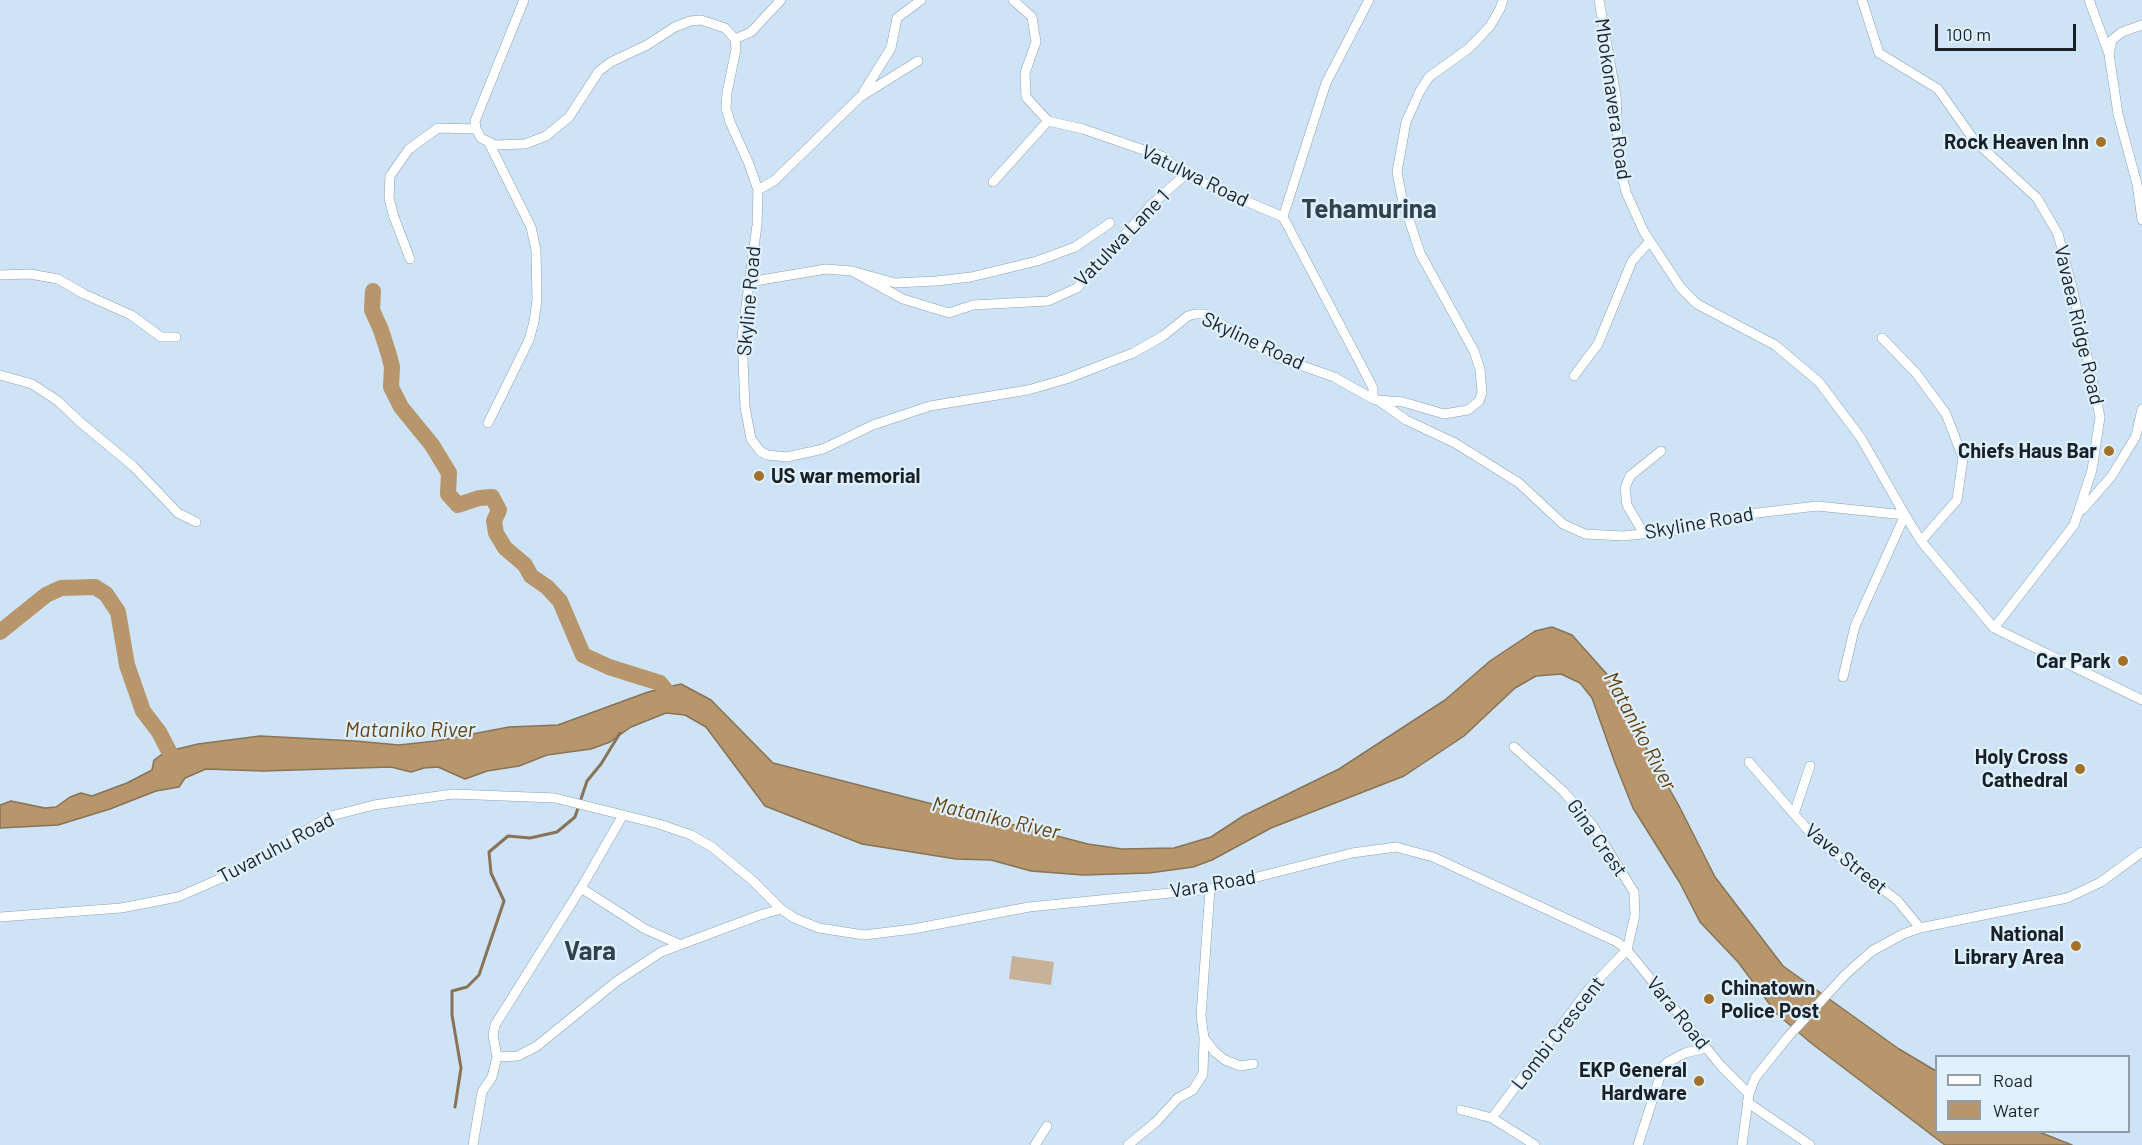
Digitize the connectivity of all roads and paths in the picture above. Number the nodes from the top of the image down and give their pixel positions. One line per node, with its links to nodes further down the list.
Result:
1 (524, 0): 16 (street)
2 (781, 0): 11 (street)
3 (921, 0): 14 (street)
4 (1013, 0): 15 (street)
5 (1369, 0): 21 (street)
6 (1503, 0): 33 (street)
7 (1599, 0): 24 (street, Mbokonavera Road)
8 (1862, 0): 37 (street, Vavaea Ridge Road)
9 (2089, 0): 12 (street)
10 (2142, 25): 12 (street)
11 (735, 39): 17 (street); 20 (street, Skyline Road)
12 (2109, 54): 22 (street)
13 (918, 61): 14 (street)
14 (861, 97): 20 (street)
15 (1048, 121): 18 (street, Vatulwa Road); 19 (street)
16 (476, 129): 17 (street); 25 (street)
17 (489, 143): 35 (street)
18 (1185, 175): 21 (street, Vatulwa Road); 26 (street, Vatulwa Lane 1)
19 (993, 182)
20 (758, 190): 28 (street, Skyline Road)
21 (1282, 217): 33 (street)
22 (2142, 220)
23 (1110, 223): 26 (street)
24 (1650, 241): 32 (street); 38 (street, Mbokonavera Road)
25 (410, 259)
26 (852, 272): 28 (street)
27 (0, 275): 29 (street)
28 (748, 282): 33 (street, Skyline Road)
29 (176, 337)
30 (1882, 338): 41 (street)
31 (0, 375): 39 (street)
32 (1574, 376)
33 (1376, 399): 40 (street, Skyline Road)
34 (2142, 409): 37 (street)
35 (488, 423)
36 (1661, 451): 40 (street)
37 (2078, 514): 42 (street, Vavaea Ridge Road)
38 (1905, 515): 40 (street, Skyline Road); 41 (street); 43 (street)
39 (196, 522)
40 (1644, 534)
41 (1921, 541): 42 (street)
42 (1994, 628): 44 (street)
43 (1843, 677)
44 (2142, 699)
45 (1514, 747): 57 (street, Gina Crest)
46 (1749, 762): 48 (street, Vave Street)
47 (1810, 766): 48 (street)
48 (1794, 814): 55 (street, Vave Street)
49 (623, 815): 51 (street); 53 (street, Vara Road); 54 (street, Tuvaruhu Road)
50 (2142, 852): 55 (street)
51 (581, 888): 56 (street); 60 (street)
52 (1210, 889): 53 (street, Vara Road); 57 (street, Vara Road); 58 (street)
53 (781, 909): 56 (street)
54 (0, 917)
55 (1920, 928): 62 (street)
56 (679, 944): 60 (street)
57 (1627, 950): 59 (street, Vara Road); 64 (street, Lombi Crescent)
58 (1204, 1038): 61 (street); 68 (street)
59 (1706, 1048): 62 (street, Vara Road); 70 (street)
60 (497, 1057): 66 (street)
61 (1253, 1064)
62 (1748, 1098): 71 (street); 72 (street, Vara Road)
63 (1461, 1110): 64 (street)
64 (1492, 1118): 69 (street)
65 (1047, 1126): 67 (street)
66 (473, 1145)
67 (1035, 1145)
68 (1128, 1145)
69 (1535, 1145)
70 (1638, 1145)
71 (1742, 1145)
72 (1810, 1145)

